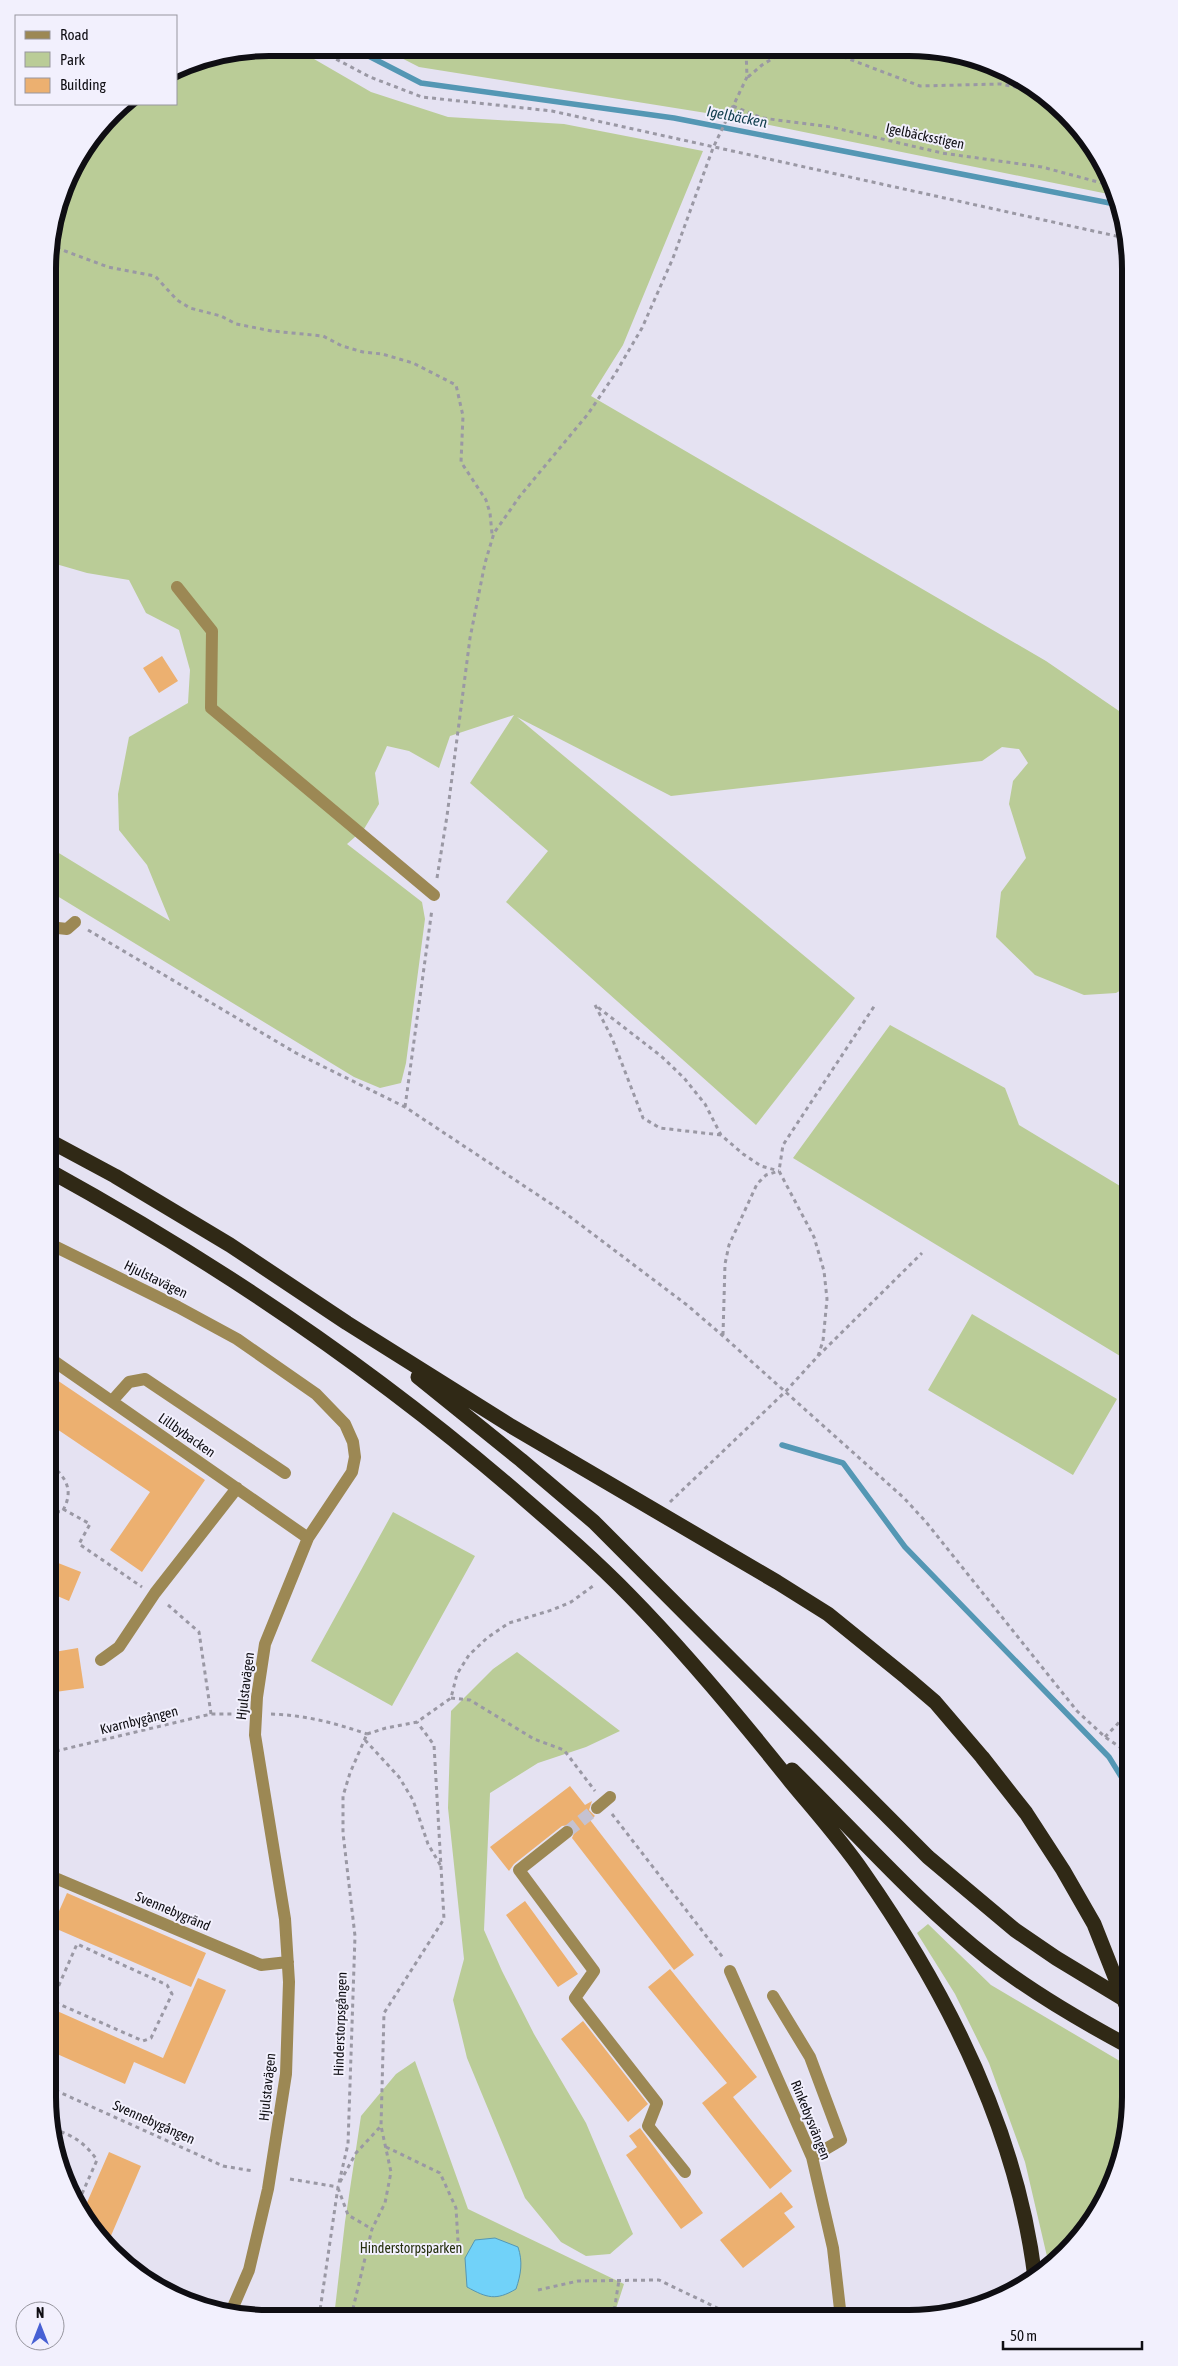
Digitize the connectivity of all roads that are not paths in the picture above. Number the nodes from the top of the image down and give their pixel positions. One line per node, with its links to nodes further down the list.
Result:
1 (177, 588): 2 (street)
2 (434, 895)
3 (75, 922): 4 (street)
4 (56, 928)
5 (56, 1144): 8 (highway)
6 (56, 1174): 15 (highway)
7 (56, 1247): 13 (street, Hjulstavägen)
8 (347, 1323): 20 (highway); 22 (highway)
9 (56, 1362): 10 (street, Lillbybacken)
10 (112, 1401): 11 (street); 12 (street, Lillbybacken)
11 (285, 1473)
12 (236, 1488): 13 (street, Lillbybacken); 14 (street)
13 (308, 1538): 18 (street, Hjulstavägen)
14 (101, 1660)
15 (743, 1722): 23 (highway); 26 (highway)
16 (567, 1832): 25 (street)
17 (56, 1878): 18 (street, Svennebygränd)
18 (288, 1962): 27 (street, Hjulstavägen)
19 (730, 1971): 24 (street, Rinkebysvängen)
20 (1122, 1995)
21 (773, 1996): 24 (street)
22 (1122, 1997)
23 (1122, 2043)
24 (812, 2157): 28 (street, Rinkebysvängen)
25 (685, 2172)
26 (1034, 2269)
27 (233, 2307)
28 (840, 2310)

